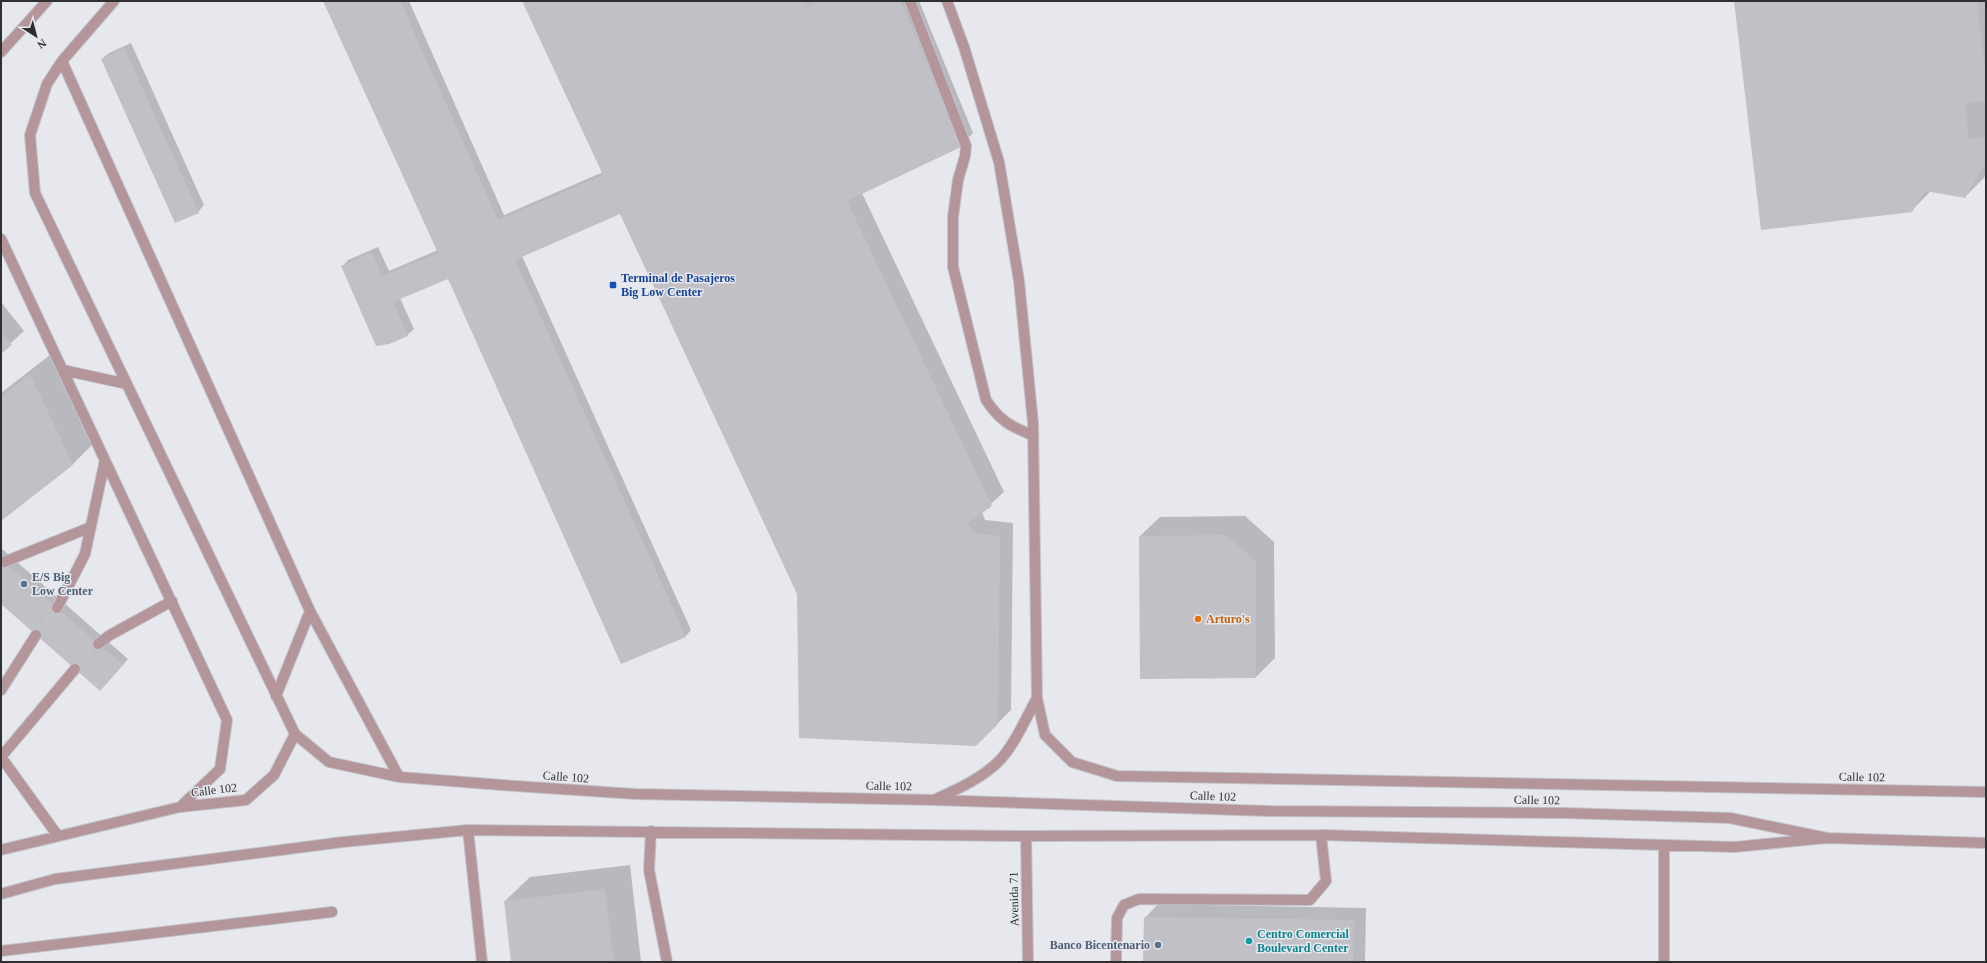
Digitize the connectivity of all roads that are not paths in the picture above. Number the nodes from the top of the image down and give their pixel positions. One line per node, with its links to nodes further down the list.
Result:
1 (47, 1): 5 (street)
2 (114, 1): 6 (street)
3 (910, 1): 10 (street)
4 (947, 1): 10 (street, Calle 102)
5 (1, 52)
6 (62, 61): 9 (street); 16 (street)
7 (1, 239): 8 (street)
8 (63, 370): 9 (street); 11 (street)
9 (127, 384): 21 (street)
10 (1032, 435): 22 (street, Calle 102)
11 (105, 460): 12 (street); 14 (street)
12 (91, 527): 13 (street); 15 (street)
13 (4, 562)
14 (172, 601): 18 (street); 28 (street)
15 (57, 608)
16 (310, 611): 21 (street); 25 (street)
17 (36, 635): 20 (street)
18 (98, 644)
19 (75, 668): 24 (street)
20 (1, 690)
21 (276, 696): 23 (street)
22 (1037, 698): 26 (street, Calle 102); 27 (street)
23 (295, 734): 25 (street, Calle 102); 28 (street, Calle 102)
24 (1, 757): 32 (street)
25 (399, 777): 27 (street, Calle 102)
26 (1986, 792)
27 (934, 800): 34 (street, Calle 102)
28 (180, 807): 32 (street, Calle 102)
29 (468, 830): 30 (street, Calle 102); 38 (street, Calle 102); 41 (street)
30 (651, 831): 33 (street, Calle 102); 42 (street)
31 (1321, 835): 33 (street, Calle 102); 36 (street, Calle 102); 44 (street)
32 (58, 836): 37 (street, Calle 102)
33 (1026, 836): 43 (street, Avenida 71)
34 (1827, 838): 35 (street, Calle 102); 36 (street, Calle 102)
35 (1986, 843)
36 (1664, 845): 45 (street)
37 (1, 850)
38 (1, 894)
39 (332, 912): 40 (street)
40 (1, 951)
41 (482, 962)
42 (667, 962)
43 (1028, 962)
44 (1116, 962)
45 (1664, 962)

